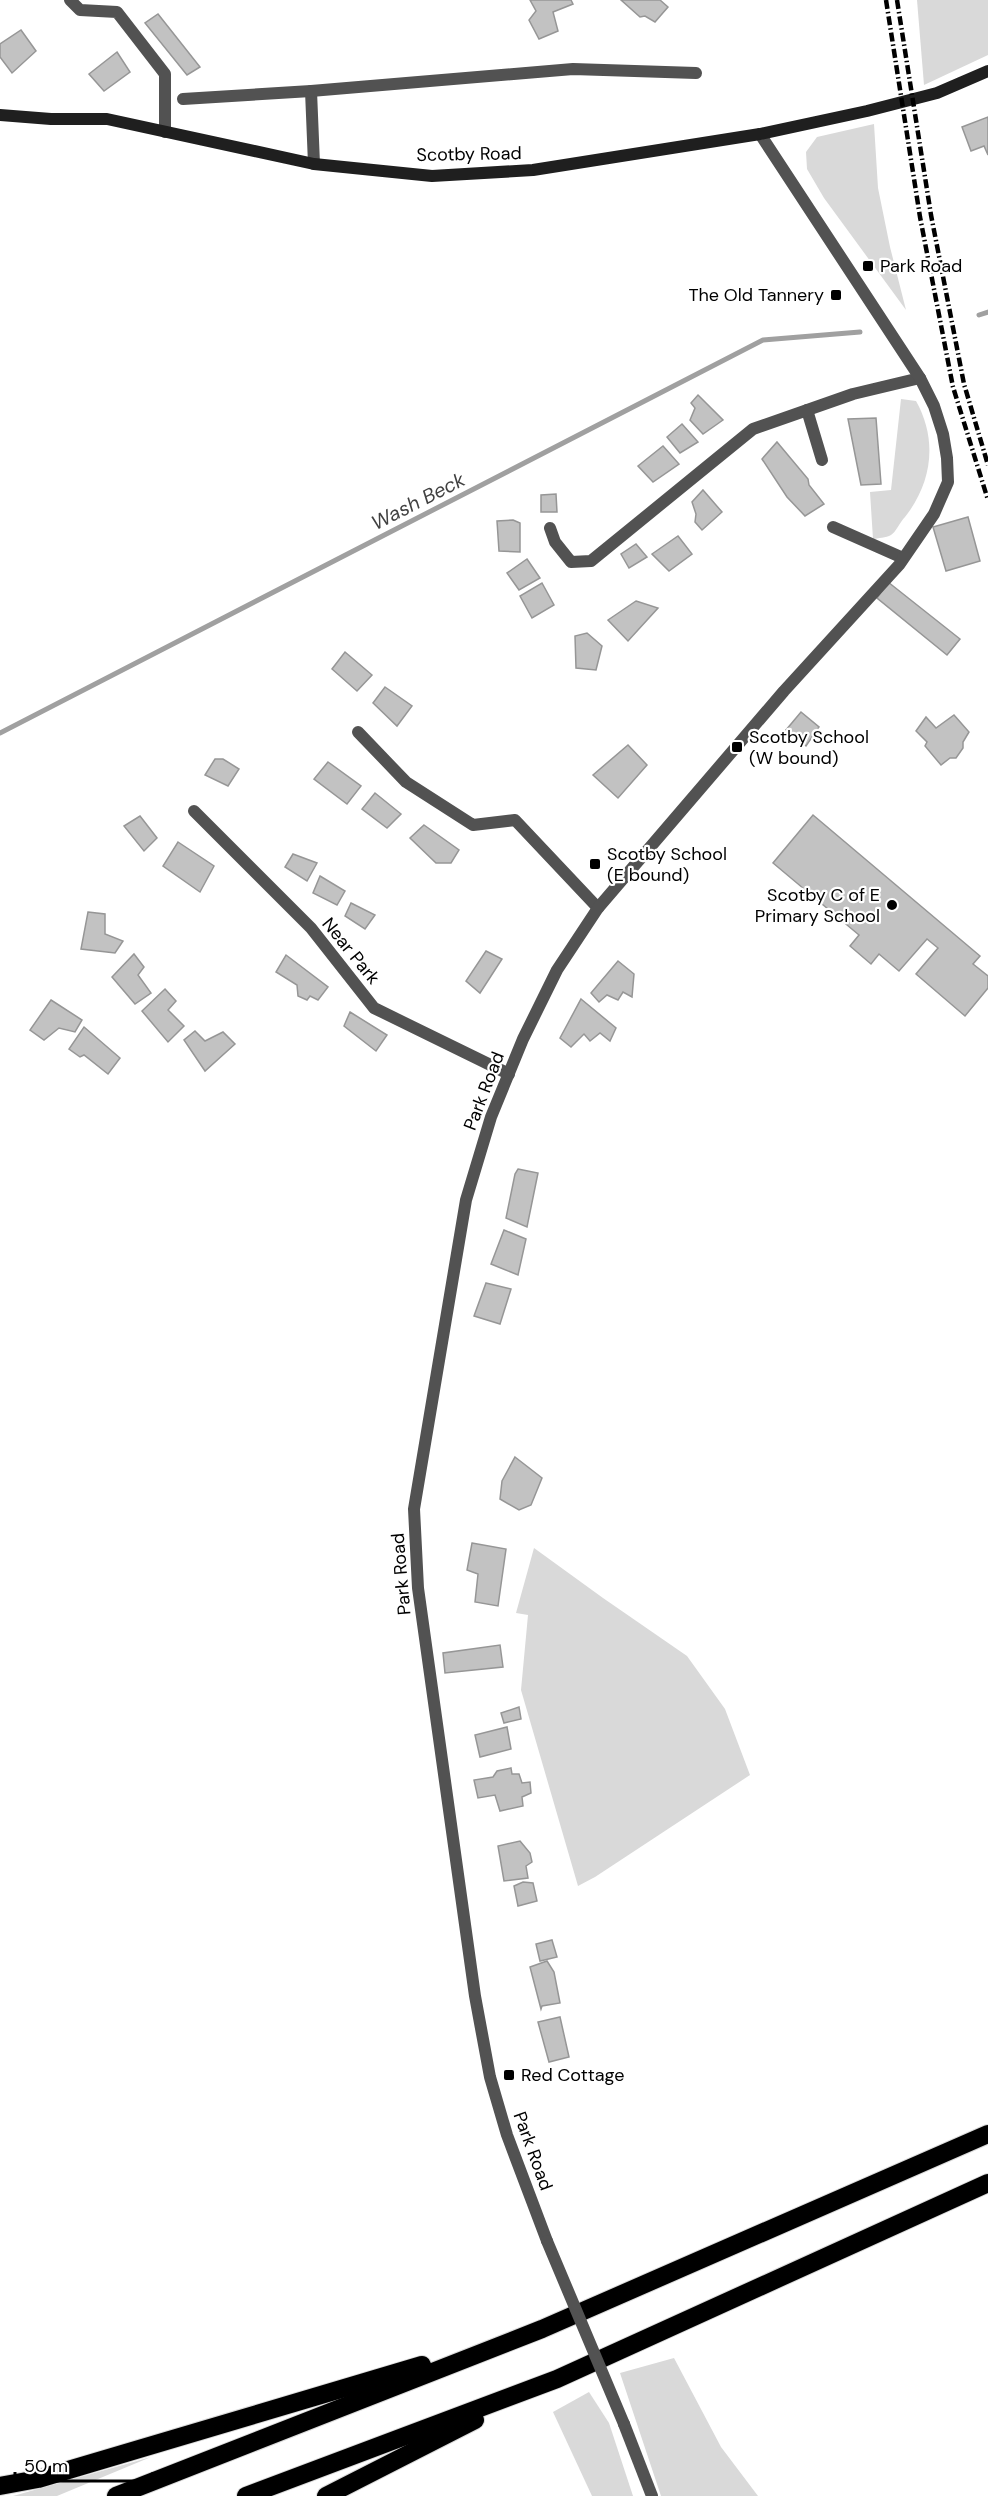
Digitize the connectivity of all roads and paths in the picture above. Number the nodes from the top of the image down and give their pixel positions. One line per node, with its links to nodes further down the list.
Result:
1 (70, 0): 7 (street)
2 (988, 71): 8 (street, Scotby Road)
3 (696, 73): 4 (street)
4 (311, 91): 5 (street); 9 (street)
5 (183, 99)
6 (0, 115): 7 (street, Scotby Road)
7 (165, 132): 9 (street, Scotby Road)
8 (760, 134): 9 (street, Scotby Road); 10 (street, Park Road)
9 (314, 164)
10 (920, 378): 11 (street); 15 (street, Park Road)
11 (807, 410): 12 (street); 14 (street)
12 (822, 460)
13 (833, 527): 15 (street)
14 (549, 528)
15 (903, 558): 18 (street, Park Road)
16 (358, 732): 18 (street)
17 (194, 811): 19 (street, Near Park)
18 (598, 908): 19 (street, Park Road)
19 (509, 1074): 28 (street, Park Road, bridge)
20 (988, 2134): 22 (highway)
21 (988, 2183): 23 (highway)
22 (542, 2329): 24 (highway); 25 (highway)
23 (557, 2379): 26 (highway); 27 (highway)
24 (0, 2486)
25 (116, 2496)
26 (246, 2496)
27 (326, 2496)
28 (652, 2496)

